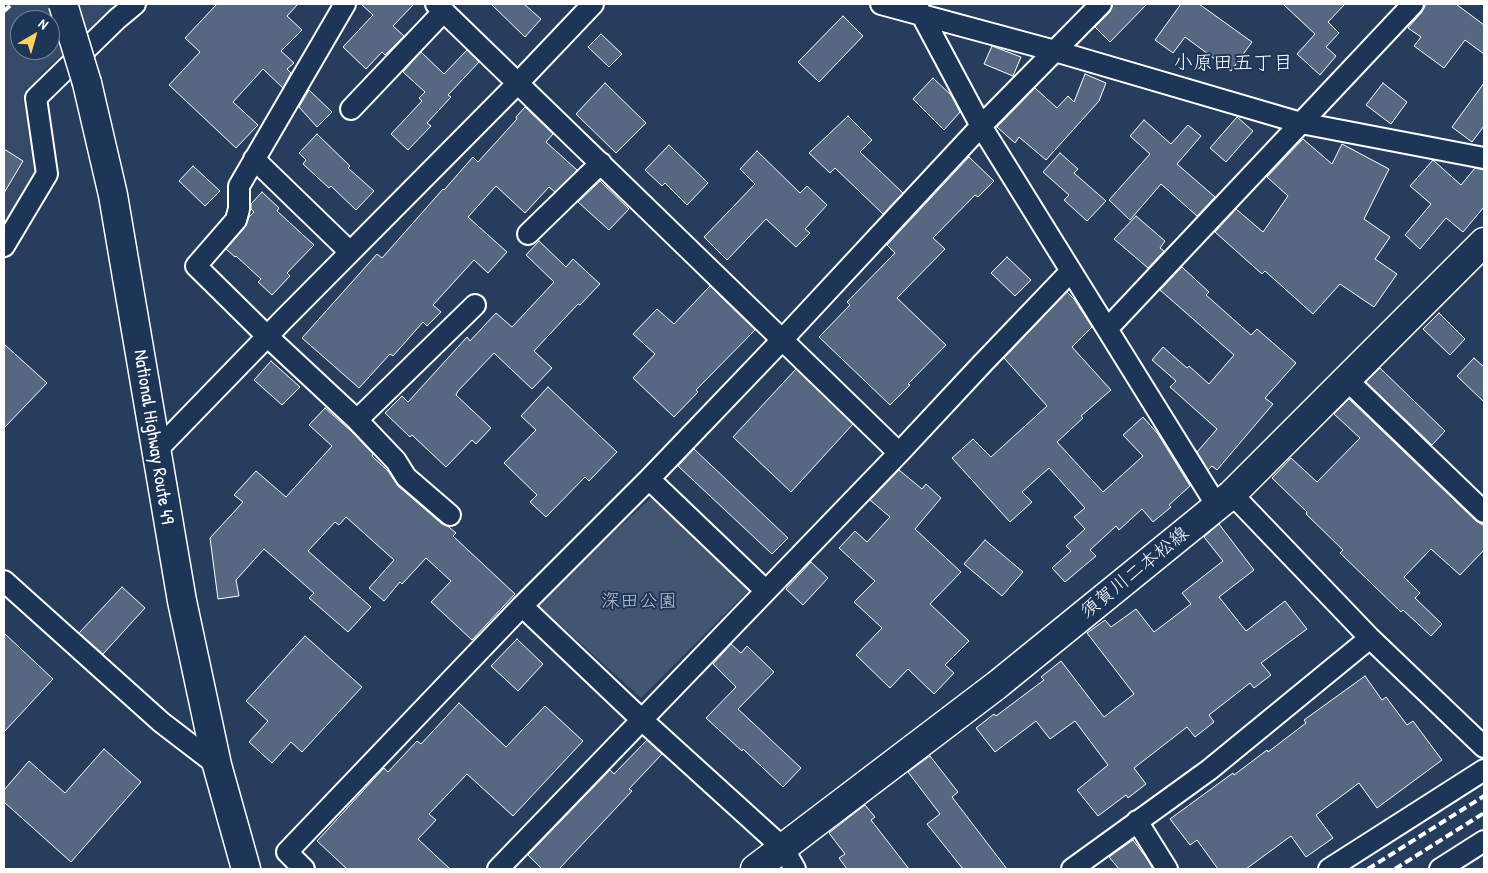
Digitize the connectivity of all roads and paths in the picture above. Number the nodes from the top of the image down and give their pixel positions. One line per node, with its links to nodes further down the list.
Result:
1 (63, 4): 29 (main road, National Highway Route 49, bridge)
2 (135, 4): 20 (street)
3 (345, 4): 16 (street)
4 (593, 4): 11 (street)
5 (881, 4): 9 (street)
6 (1101, 4): 10 (street)
7 (1413, 4): 13 (street)
8 (440, 8): 11 (street); 12 (street)
9 (918, 9): 10 (street); 14 (street)
10 (1055, 51): 13 (street); 14 (street)
11 (518, 83): 17 (street); 21 (street)
12 (351, 109)
13 (1301, 123): 15 (street); 24 (street)
14 (981, 126): 22 (street); 26 (street)
15 (1484, 158)
16 (254, 159): 21 (street); 25 (street)
17 (600, 163): 18 (street); 26 (street)
18 (528, 234)
19 (1484, 242): 27 (main road, 須賀川二本松線)
20 (4, 246)
21 (350, 252): 25 (street)
22 (1071, 270): 24 (street); 30 (street)
23 (474, 304): 28 (street)
24 (1108, 328): 32 (street)
25 (267, 336): 28 (street); 29 (street)
26 (782, 340): 30 (street); 31 (street)
27 (1347, 380): 32 (main road, 須賀川二本松線); 33 (street)
28 (357, 420): 34 (street)
29 (155, 452): 41 (main road, National Highway Route 49)
30 (899, 454): 36 (street)
31 (649, 479): 36 (street); 37 (street)
32 (1225, 500): 38 (street); 45 (main road, 須賀川二本松線)
33 (1484, 512)
34 (450, 515)
35 (4, 581): 41 (street)
36 (766, 591): 39 (street)
37 (522, 606): 39 (street); 47 (street)
38 (1370, 638): 40 (street); 43 (street)
39 (642, 720): 45 (street); 48 (street)
40 (1484, 747)
41 (217, 765): 46 (main road, National Highway Route 49)
42 (1484, 770): 52 (street)
43 (1137, 821): 50 (street); 51 (street)
44 (1484, 841): 53 (street)
45 (789, 859): 49 (main road, 須賀川二本松線)
46 (246, 869)
47 (304, 869)
48 (498, 869)
49 (755, 869)
50 (1072, 869)
51 (1167, 869)
52 (1329, 869)
53 (1440, 869)

